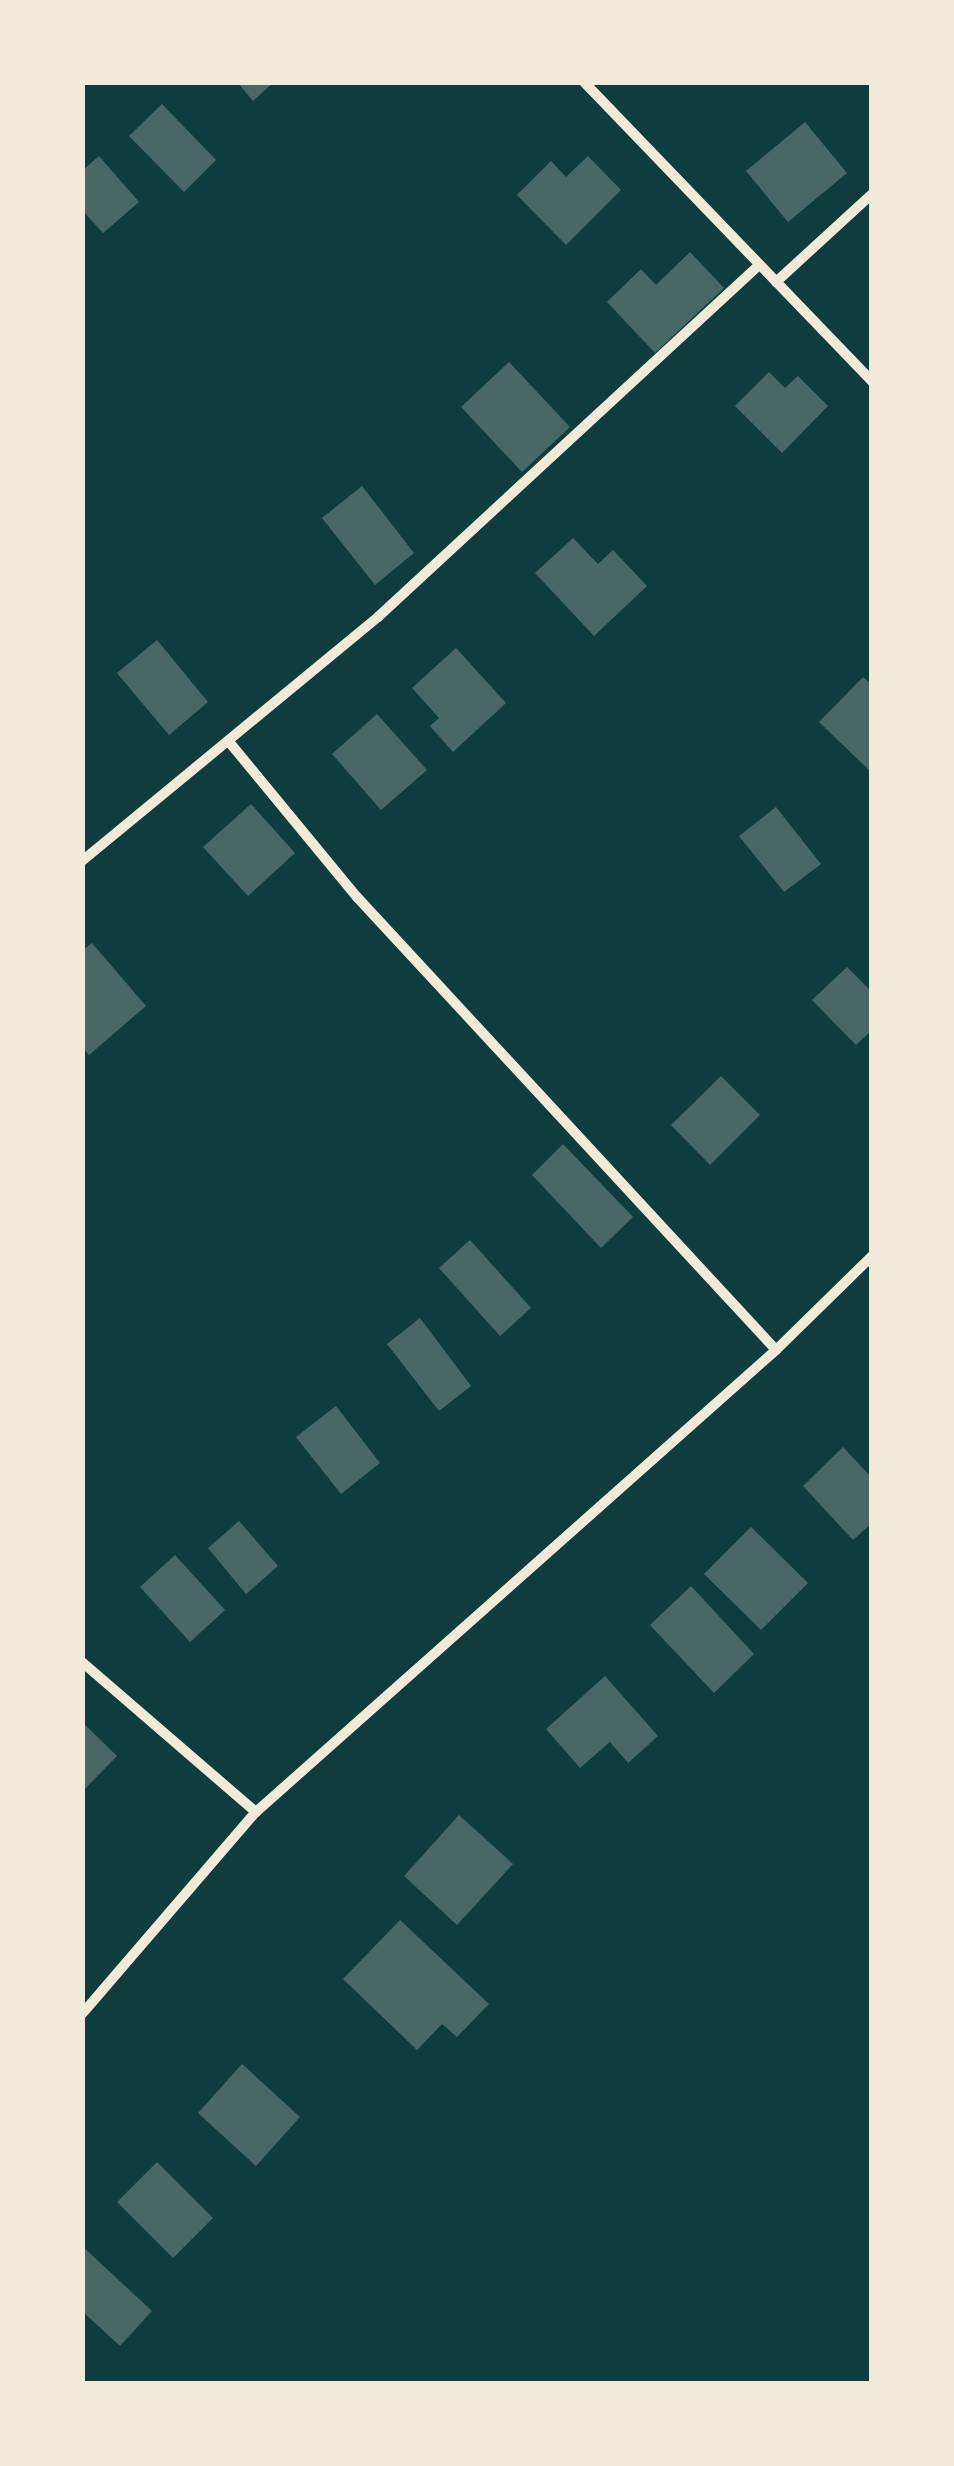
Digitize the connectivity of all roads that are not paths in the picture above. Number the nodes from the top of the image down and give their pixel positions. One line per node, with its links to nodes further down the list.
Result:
1 (584, 82): 3 (street)
2 (872, 194): 4 (street)
3 (759, 265): 4 (street); 6 (street)
4 (776, 282): 5 (street)
5 (872, 382)
6 (230, 743): 7 (street); 9 (street)
7 (82, 861)
8 (872, 1256): 9 (street)
9 (776, 1350): 11 (street)
10 (82, 1662): 11 (street)
11 (256, 1812): 12 (street)
12 (82, 2014)

